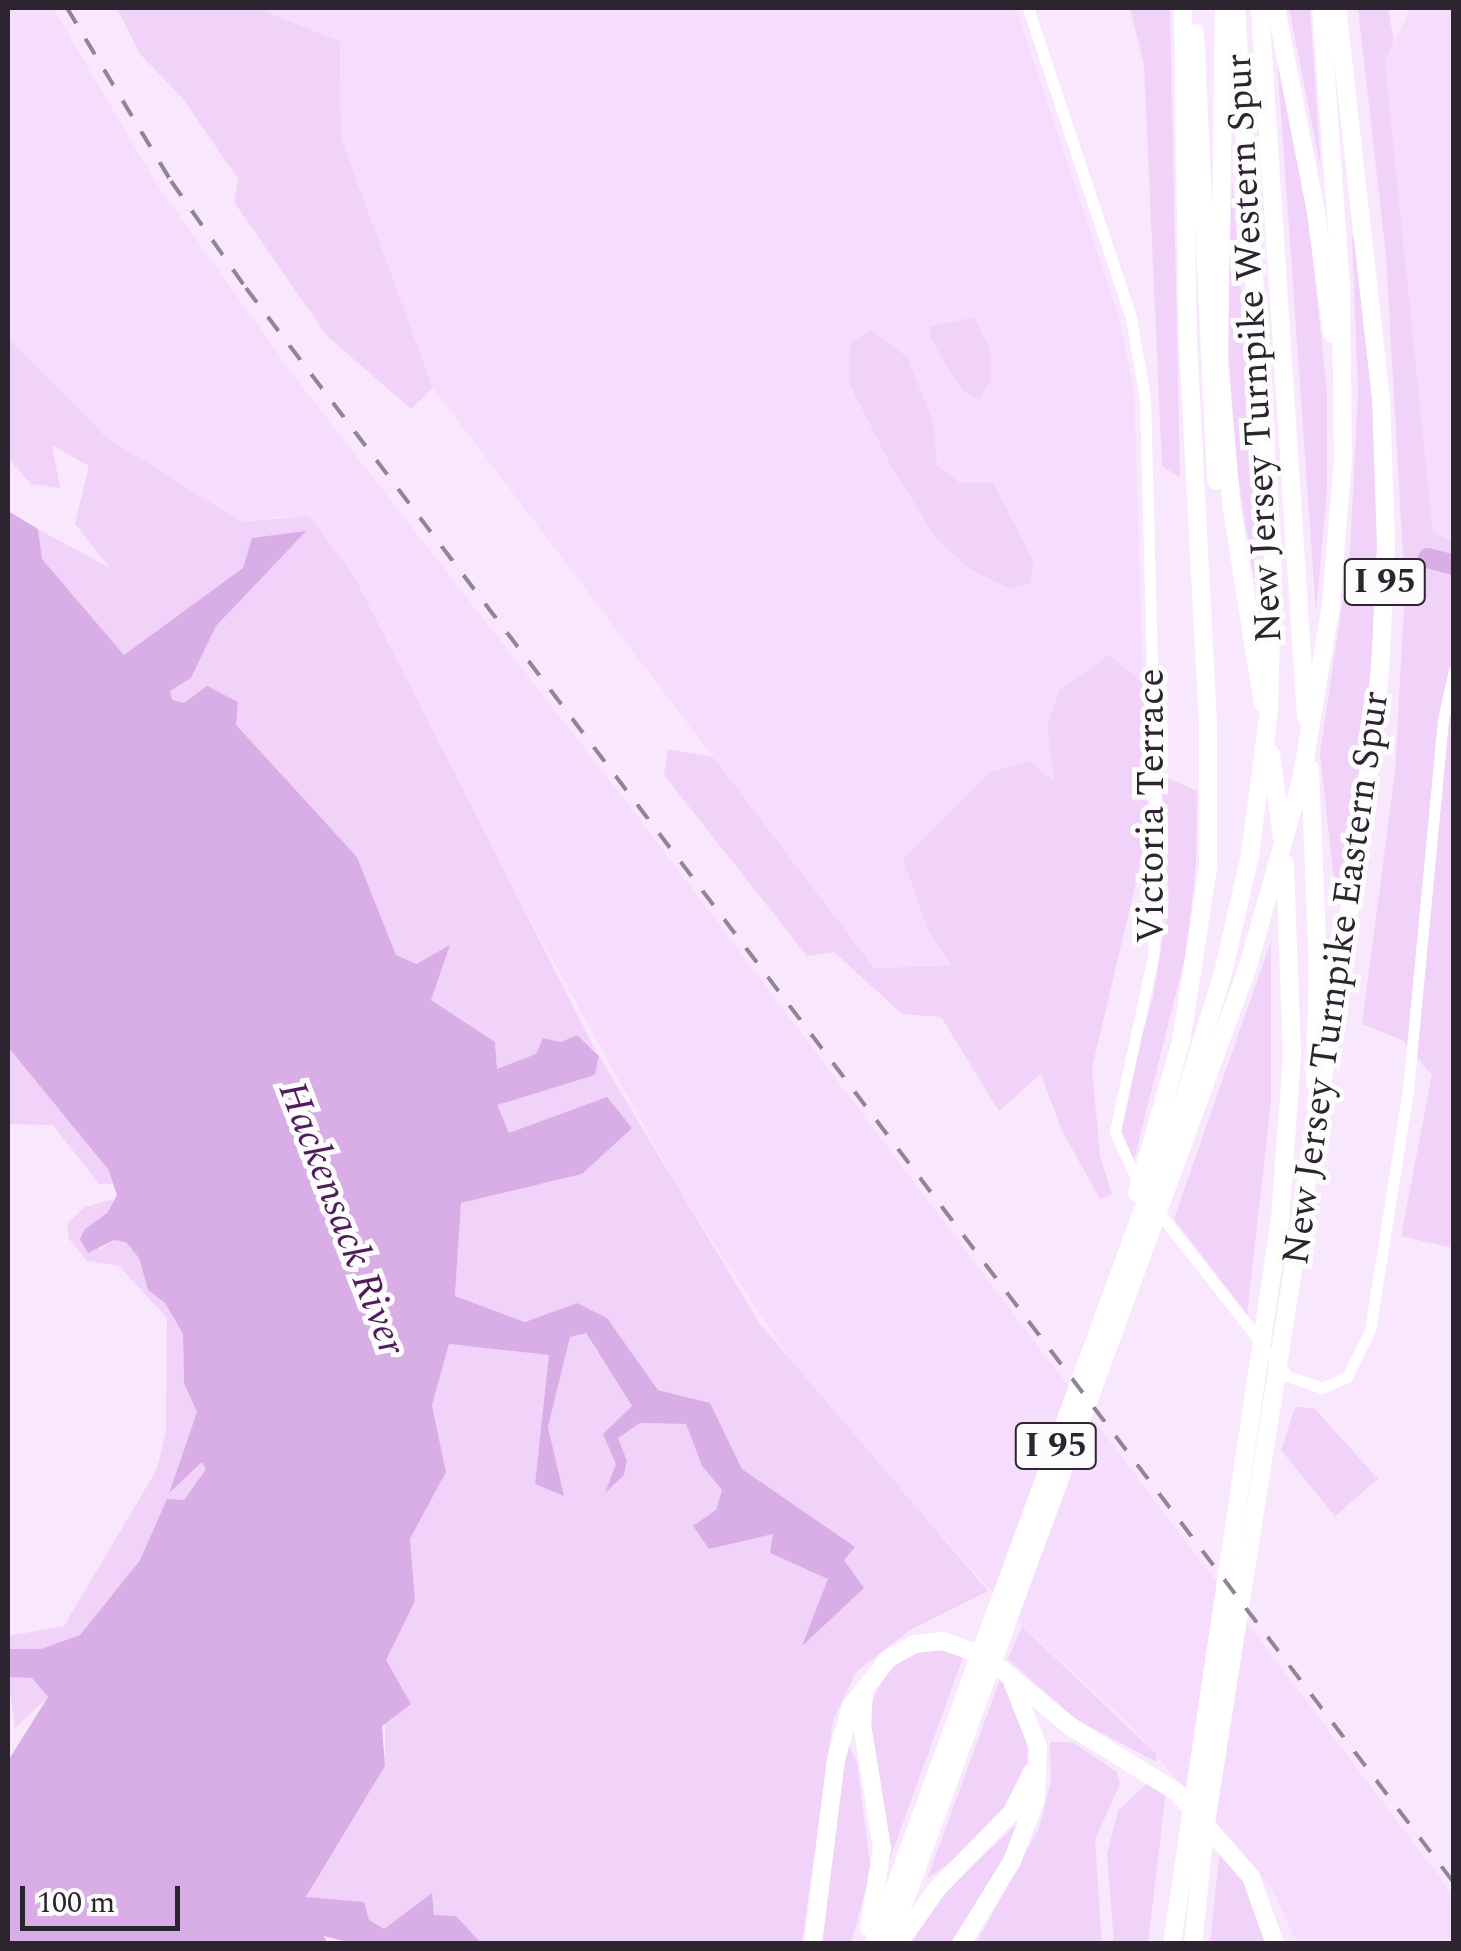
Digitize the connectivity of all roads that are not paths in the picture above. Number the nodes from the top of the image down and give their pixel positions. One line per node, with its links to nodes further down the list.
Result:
1 (1028, 8): 12 (street, Victoria Terrace)
2 (1183, 8): 14 (highway)
3 (1194, 8): 11 (highway)
4 (1224, 8): 11 (highway, New Jersey Turnpike Eastern Spur)
5 (1236, 8): 14 (highway, New Jersey Turnpike Western Spur / I 95)
6 (1260, 8): 13 (highway)
7 (1276, 8): 10 (highway)
8 (1321, 8): 10 (highway, New Jersey Turnpike Western Spur / I 95)
9 (1338, 8): 13 (highway, New Jersey Turnpike Eastern Spur / I 95)
10 (1343, 434): 14 (highway, New Jersey Turnpike Western Spur / I 95)
11 (1240, 566): 25 (highway, New Jersey Turnpike Eastern Spur)
12 (1454, 670)
13 (1314, 1154): 26 (highway, New Jersey Turnpike Eastern Spur / I 95)
14 (1158, 1172): 17 (highway, New Jersey Turnpike Western Spur / I 95); 17 (highway, New Jersey Turnpike Western Spur / I 95)
15 (999, 1666): 16 (highway); 18 (highway); 27 (highway)
16 (867, 1681): 19 (highway); 20 (highway)
17 (961, 1726): 21 (highway, New Jersey Turnpike Western Spur / I 95); 22 (highway, New Jersey Turnpike Western Spur / I 95)
18 (1036, 1738): 23 (highway); 24 (highway)
19 (812, 1944)
20 (864, 1944)
21 (874, 1944)
22 (889, 1944)
23 (898, 1944)
24 (961, 1944)
25 (1172, 1944)
26 (1193, 1944)
27 (1275, 1944)

